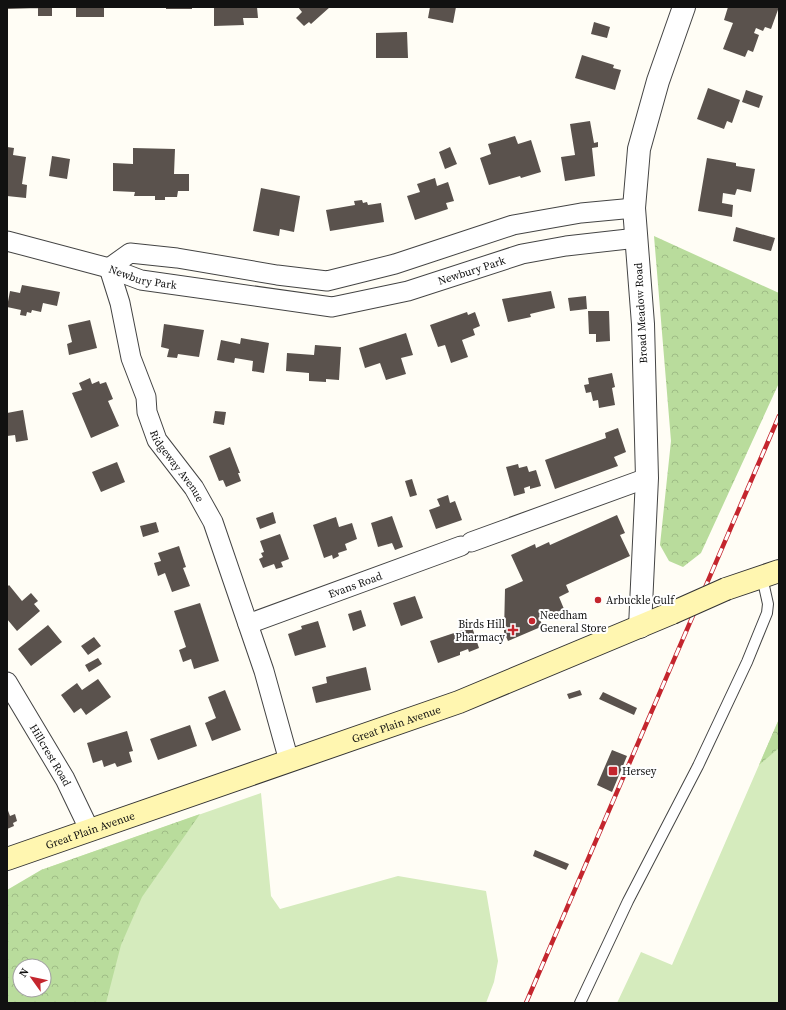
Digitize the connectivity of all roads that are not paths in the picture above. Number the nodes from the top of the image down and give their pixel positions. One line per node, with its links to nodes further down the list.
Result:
1 (684, 7): 2 (street, Broad Meadow Road)
2 (634, 208): 3 (street, Broad Meadow Road); 5 (street, Newbury Park)
3 (637, 238): 5 (street, Newbury Park); 6 (street, Broad Meadow Road)
4 (7, 241): 5 (street)
5 (109, 268): 8 (street, Ridgeway Avenue)
6 (647, 478): 8 (street, Evans Road); 9 (street, Broad Meadow Road)
7 (771, 574): 9 (main road, Great Plain Avenue, bridge); 14 (lane)
8 (248, 624): 11 (street, Ridgeway Avenue)
9 (640, 627): 11 (main road, Great Plain Avenue)
10 (7, 682): 12 (street, Hillcrest Road)
11 (290, 761): 12 (main road, Great Plain Avenue)
12 (90, 830): 13 (main road, Great Plain Avenue)
13 (7, 859)
14 (580, 1003)

